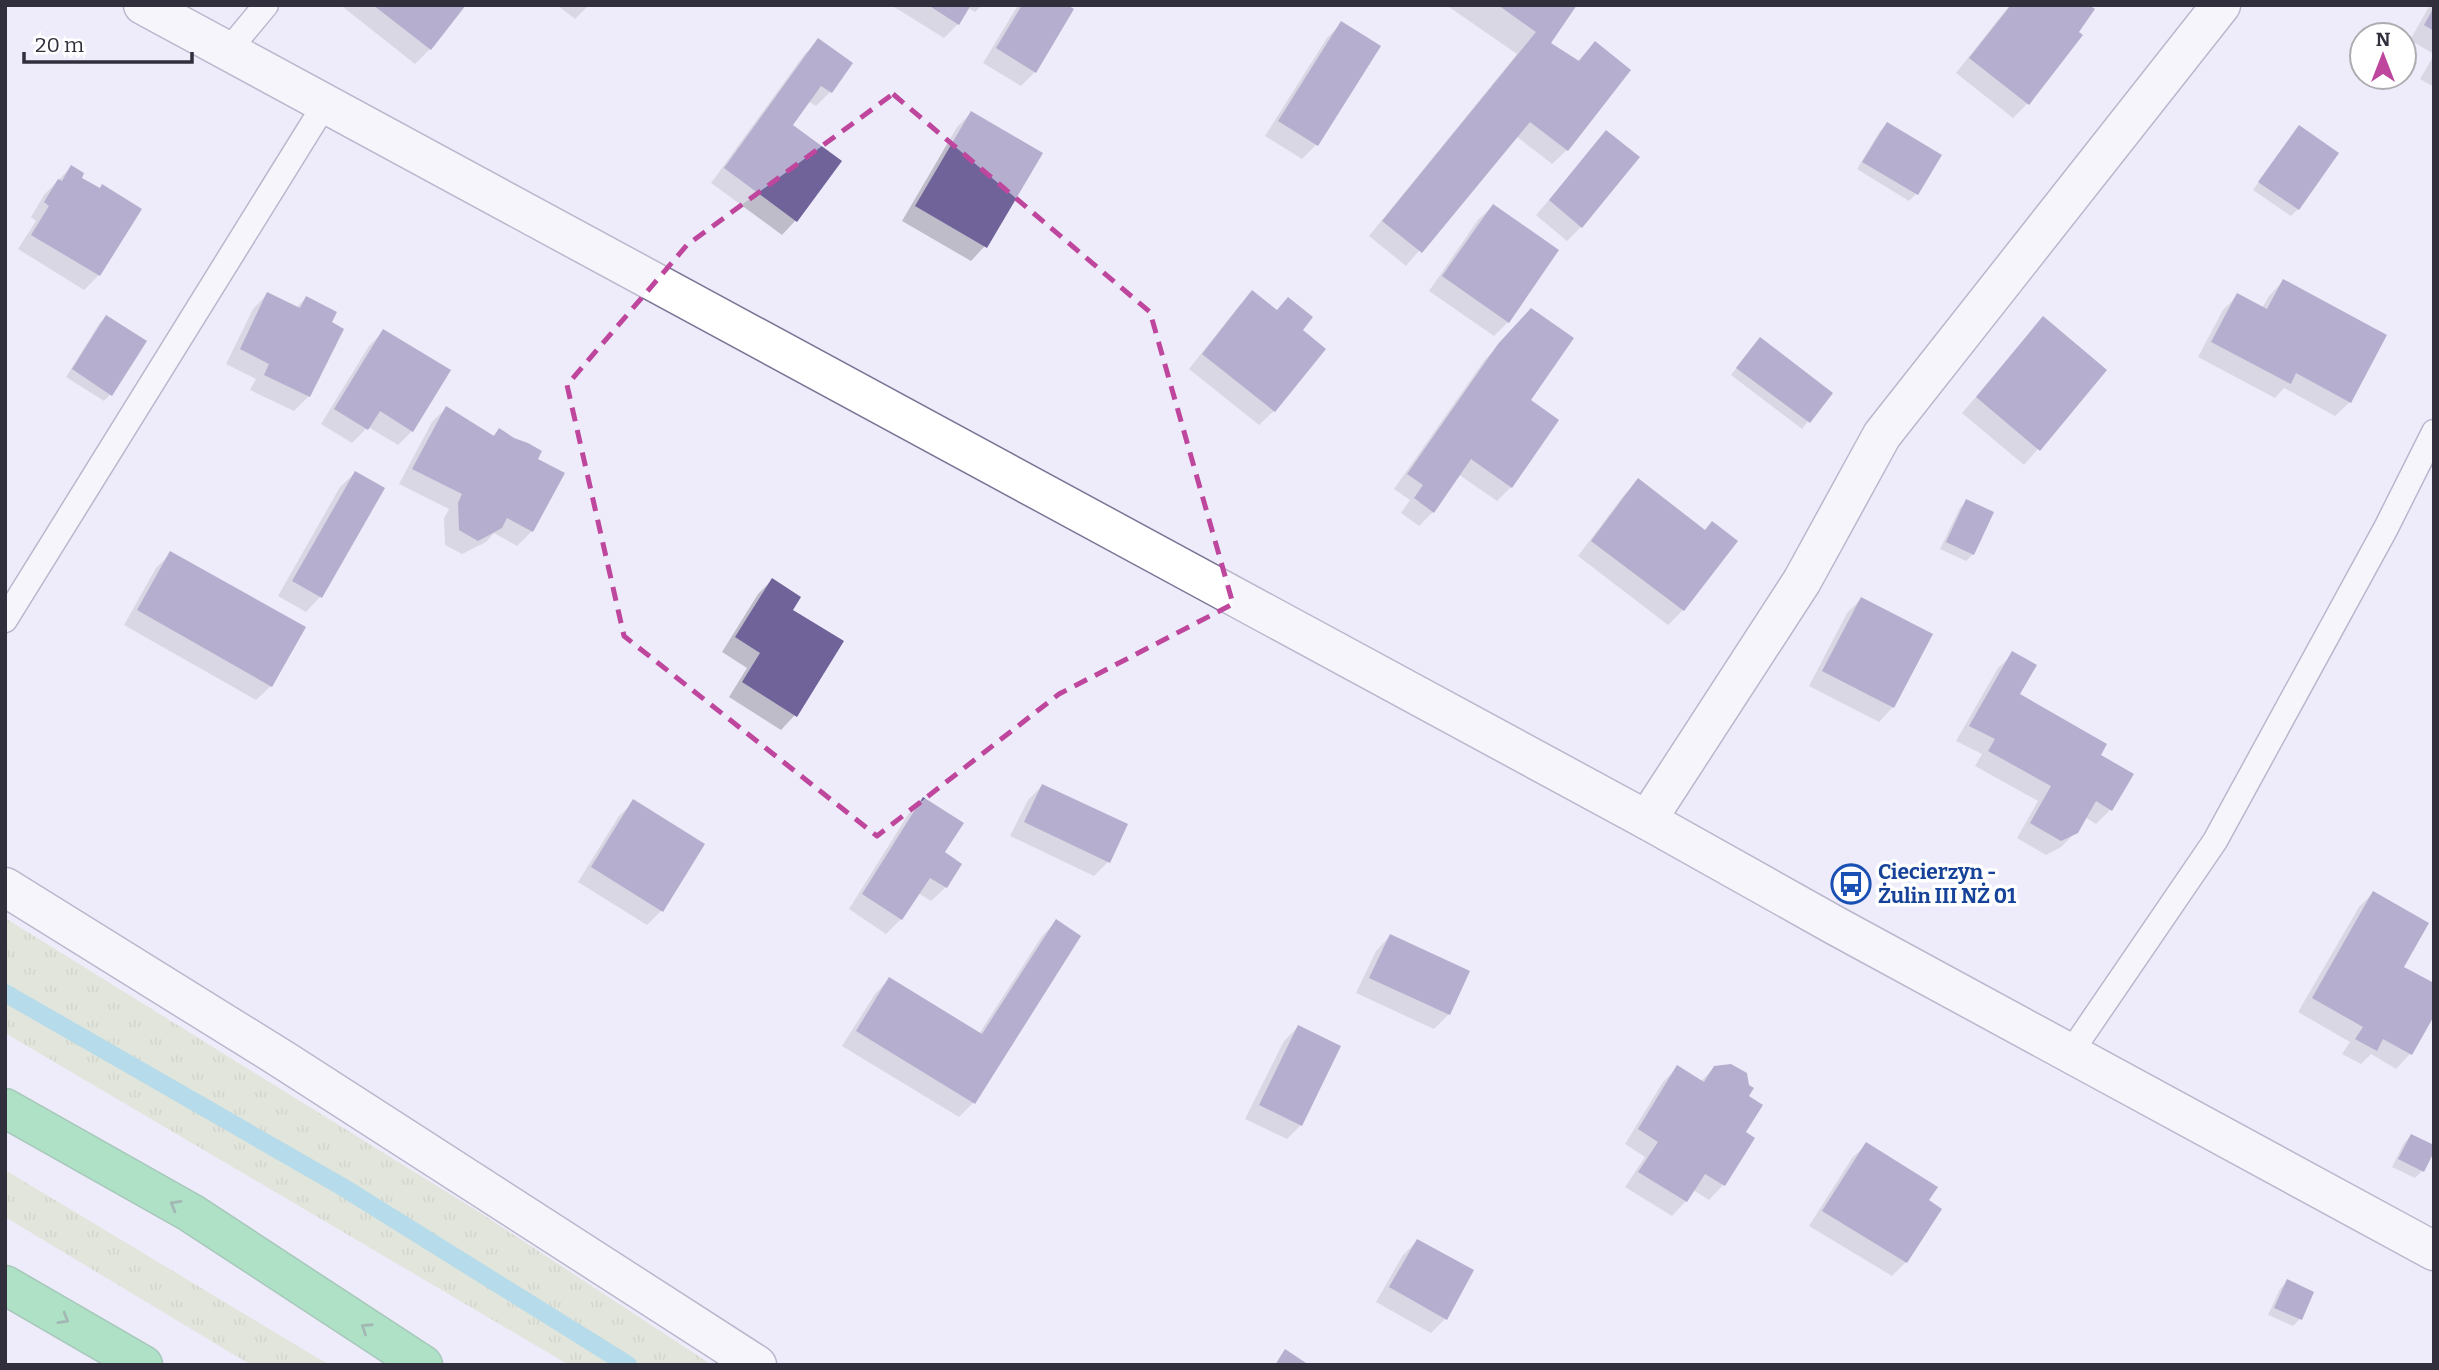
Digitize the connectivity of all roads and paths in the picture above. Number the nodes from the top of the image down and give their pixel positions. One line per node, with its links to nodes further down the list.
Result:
1 (143, 5): 4 (street)
2 (266, 5): 4 (lane)
3 (2221, 5): 8 (street)
4 (227, 52): 5 (street)
5 (325, 104): 7 (lane); 8 (street)
6 (2434, 432): 10 (lane)
7 (5, 620)
8 (1647, 820): 10 (street)
9 (5, 887): 16 (street)
10 (2071, 1052): 12 (street)
11 (5, 1108): 15 (highway, one-way to 11)
12 (2434, 1251)
13 (5, 1285): 14 (highway, one-way to 14)
14 (143, 1365)
15 (423, 1365)
16 (757, 1365)

